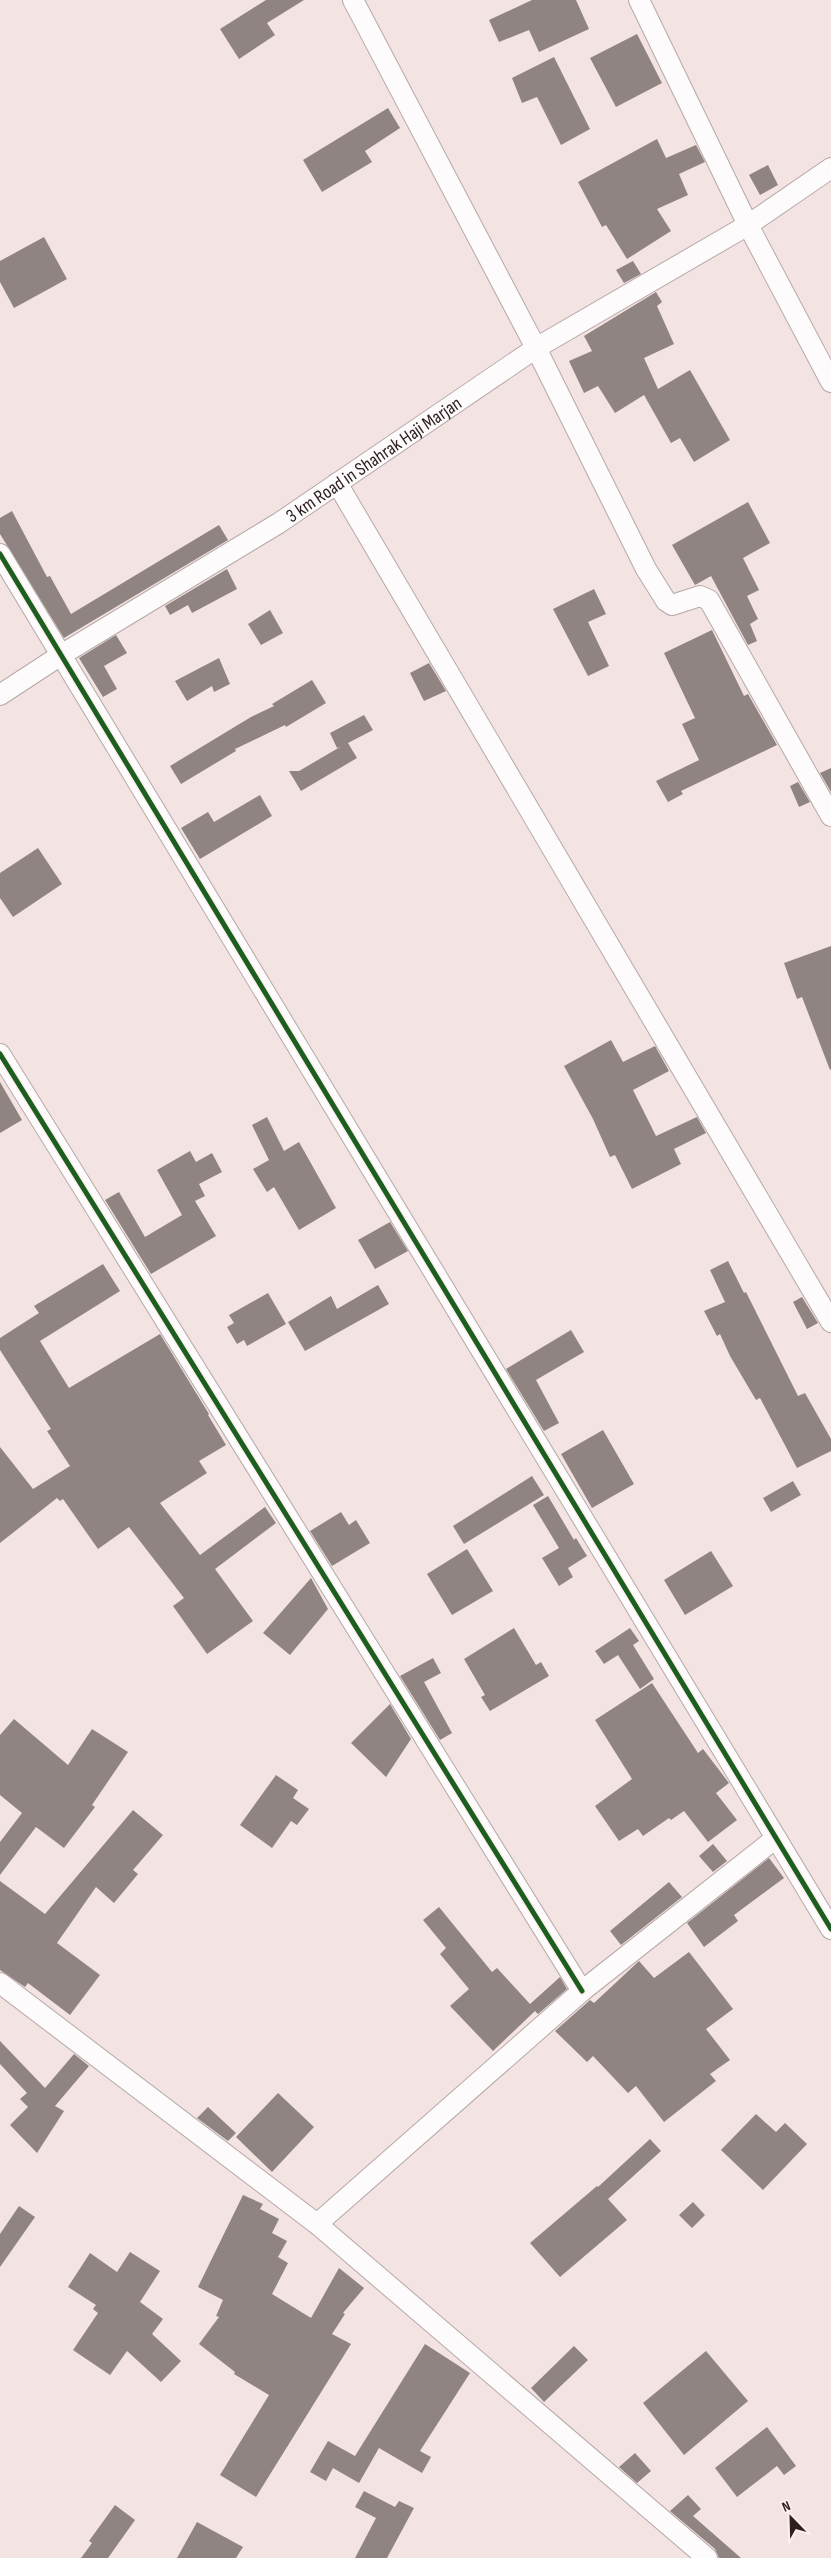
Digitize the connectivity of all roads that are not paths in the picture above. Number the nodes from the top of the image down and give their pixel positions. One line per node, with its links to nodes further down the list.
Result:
1 (353, 0): 5 (street)
2 (639, 0): 4 (street)
3 (831, 168): 4 (street, 3 km Road in Shahrak Haji Marjan)
4 (748, 225): 5 (street, 3 km Road in Shahrak Haji Marjan); 6 (street)
5 (536, 348): 7 (street, 3 km Road in Shahrak Haji Marjan); 11 (street)
6 (831, 382)
7 (337, 483): 9 (street, 3 km Road in Shahrak Haji Marjan); 13 (street)
8 (0, 554): 9 (street)
9 (61, 655): 10 (street, 3 km Road in Shahrak Haji Marjan); 14 (street)
10 (0, 695)
11 (831, 816)
12 (0, 1054): 17 (street)
13 (831, 1322)
14 (776, 1838): 15 (street); 17 (street)
15 (831, 1929)
16 (0, 1983): 18 (street)
17 (582, 1991): 18 (street)
18 (317, 2224): 19 (street)
19 (707, 2558)

